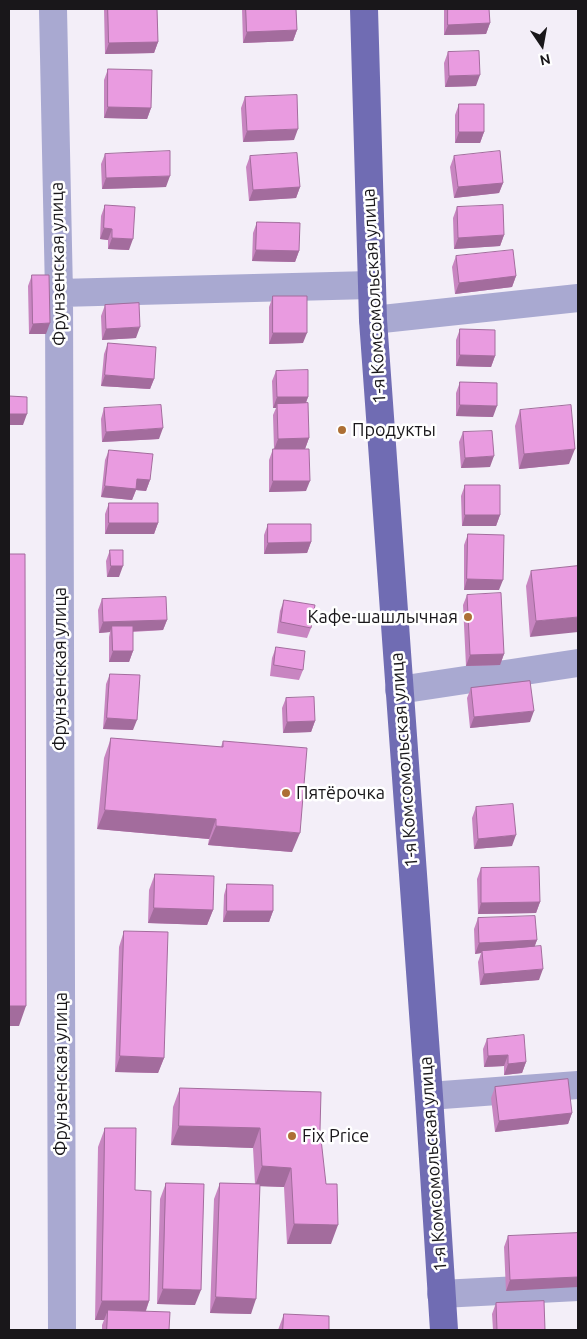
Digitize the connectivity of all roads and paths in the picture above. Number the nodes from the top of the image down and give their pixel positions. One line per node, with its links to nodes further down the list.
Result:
1 (53, 9): 4 (street, Фрунзенская улица)
2 (364, 9): 3 (main road, 1-я Комсомольская улица)
3 (371, 285): 4 (street); 6 (main road, 1-я Комсомольская улица)
4 (59, 293): 13 (street, Фрунзенская улица)
5 (578, 298): 6 (street)
6 (373, 320): 8 (main road, 1-я Комсомольская улица)
7 (578, 663): 8 (street)
8 (399, 690): 10 (main road, 1-я Комсомольская улица)
9 (578, 1085): 10 (street)
10 (429, 1096): 12 (main road, 1-я Комсомольская улица)
11 (578, 1287): 12 (street)
12 (441, 1294): 14 (main road, 1-я Комсомольская улица)
13 (62, 1330)
14 (444, 1330)

